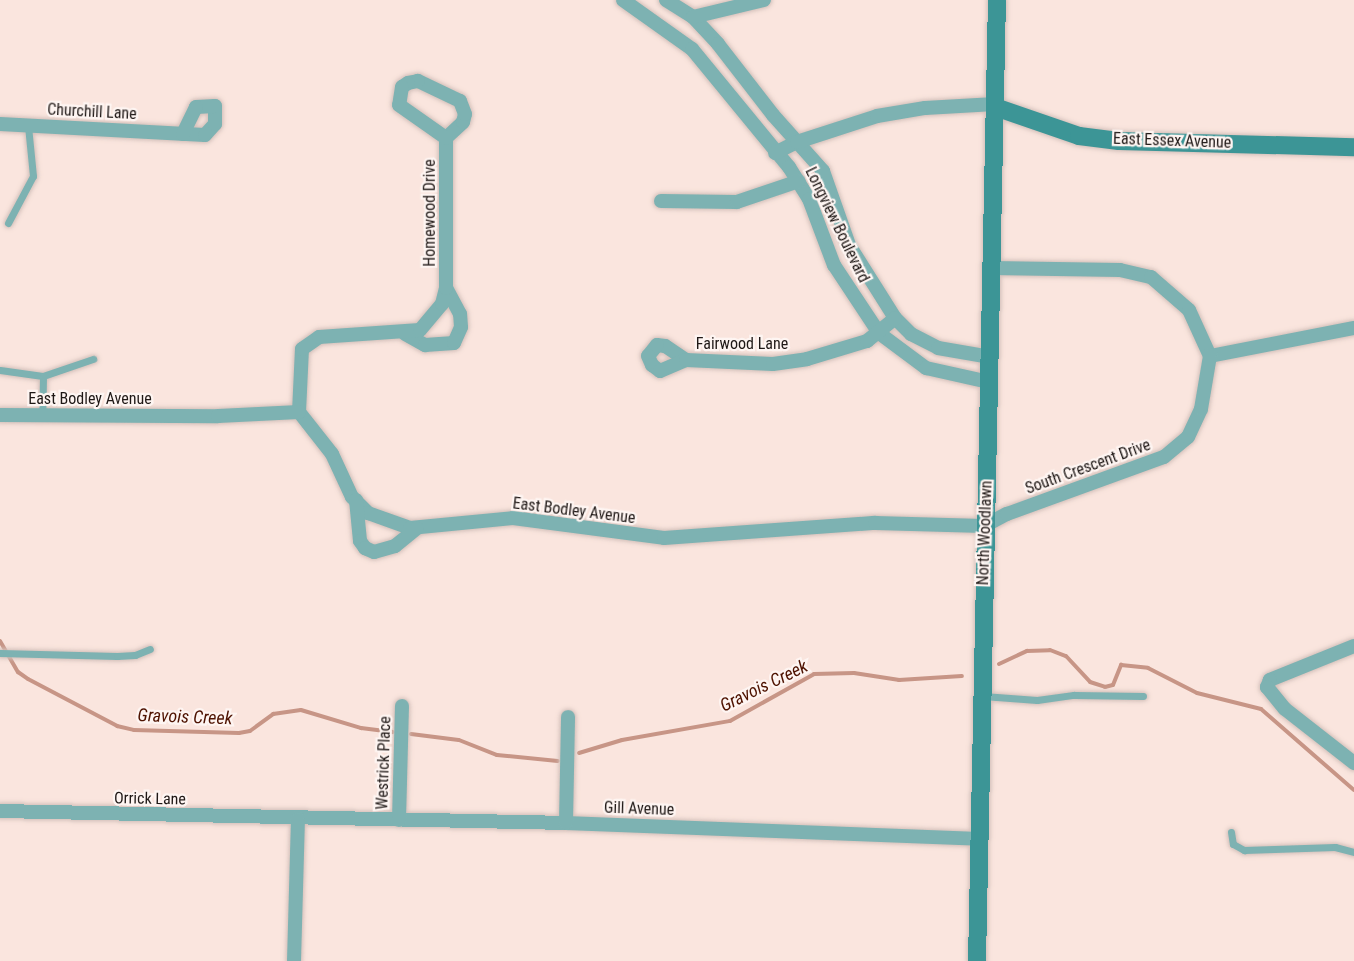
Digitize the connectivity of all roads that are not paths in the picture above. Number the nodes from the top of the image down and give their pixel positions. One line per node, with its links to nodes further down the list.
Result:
1 (623, 0): 13 (street, Longview Boulevard)
2 (666, 0): 5 (street, Longview Boulevard)
3 (764, 0): 5 (street)
4 (997, 0): 6 (street, North Woodlawn)
5 (693, 17): 11 (street, Longview Boulevard)
6 (995, 106): 11 (street, East Essex Avenue); 12 (street, East Essex Avenue); 17 (street, North Woodlawn)
7 (0, 124): 8 (street, Churchill Lane)
8 (28, 126): 9 (street, Churchill Lane); 16 (lane)
9 (183, 134)
10 (446, 138): 10 (street, Homewood Drive); 18 (street, Homewood Drive)
11 (797, 142): 13 (street, East Essex Avenue); 19 (street, Longview Boulevard)
12 (1354, 147)
13 (775, 153): 14 (street, Longview Boulevard)
14 (799, 181): 15 (street); 21 (street, Longview Boulevard)
15 (661, 201)
16 (8, 223)
17 (992, 268): 23 (street); 24 (street, North Woodlawn)
18 (446, 288): 22 (street, Homewood Drive); 22 (street, Homewood Drive)
19 (895, 318): 21 (street, Fairwood Lane); 24 (street, Longview Boulevard)
20 (1354, 328): 23 (street)
21 (879, 333): 26 (street, Fairwood Lane); 29 (street, Longview Boulevard)
22 (405, 334): 30 (street, Homewood Drive)
23 (1210, 356): 34 (street, South Crescent Drive)
24 (990, 357): 29 (street, North Woodlawn)
25 (93, 359): 28 (lane)
26 (686, 360)
27 (0, 370): 28 (lane)
28 (43, 376): 32 (lane)
29 (989, 382): 34 (street, North Woodlawn)
30 (299, 412): 32 (street, East Bodley Avenue); 33 (street, East Bodley Avenue)
31 (0, 414): 32 (street, East Bodley Avenue)
32 (42, 415)
33 (356, 500): 35 (street, East Bodley Avenue); 35 (street)
34 (984, 526): 35 (street, East Bodley Avenue); 39 (street, North Woodlawn)
35 (417, 528)
36 (1354, 646): 43 (street)
37 (150, 648): 38 (lane)
38 (5, 654)
39 (981, 696): 40 (lane); 49 (street, North Woodlawn)
40 (1143, 696)
41 (402, 706): 46 (street, Westrick Place)
42 (568, 717): 47 (street)
43 (1354, 763)
44 (0, 811): 45 (street, Orrick Lane)
45 (298, 819): 46 (street, Gill Avenue); 51 (street)
46 (399, 820): 47 (street, Gill Avenue)
47 (566, 823): 49 (street, Gill Avenue)
48 (1231, 832): 50 (lane)
49 (979, 839): 52 (street, North Woodlawn)
50 (1354, 852)
51 (294, 961)
52 (977, 961)

